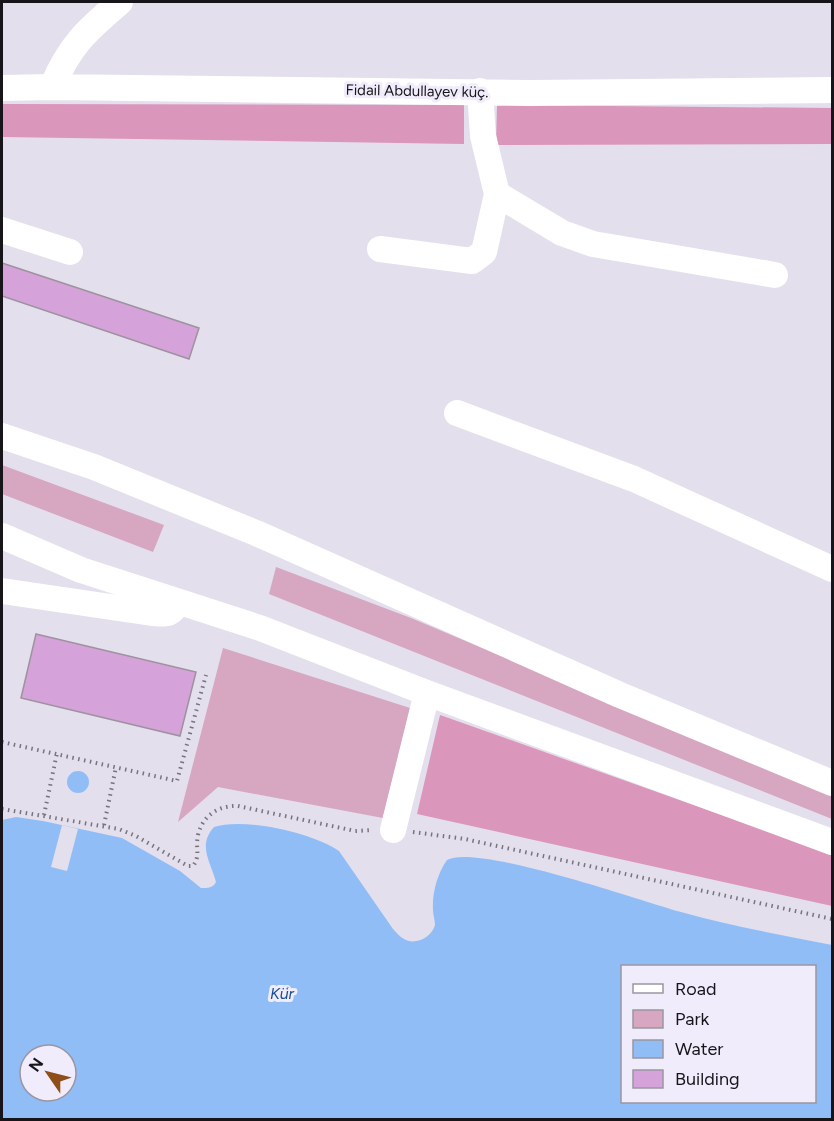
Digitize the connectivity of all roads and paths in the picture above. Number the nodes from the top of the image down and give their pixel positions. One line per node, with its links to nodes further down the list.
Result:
1 (120, 2): 2 (street)
2 (52, 87): 3 (street, Fidail Abdullayev küç.); 5 (street, Fidail Abdullayev küç.)
3 (2, 88)
4 (832, 90): 5 (street, Fidail Abdullayev küç.)
5 (480, 91): 6 (street)
6 (497, 194): 8 (street); 10 (street)
7 (2, 230): 9 (street)
8 (380, 249)
9 (70, 252)
10 (775, 275)
11 (457, 413): 14 (street)
12 (2, 436): 22 (street)
13 (2, 536): 16 (street)
14 (832, 569)
15 (2, 591): 16 (street)
16 (178, 602): 18 (street)
17 (206, 675): 21 (path)
18 (427, 693): 25 (street); 26 (street)
19 (2, 742): 20 (path)
20 (57, 753): 21 (path); 23 (path)
21 (116, 767): 24 (path)
22 (832, 783)
23 (44, 816)
24 (104, 825)
25 (393, 830)
26 (832, 842)

